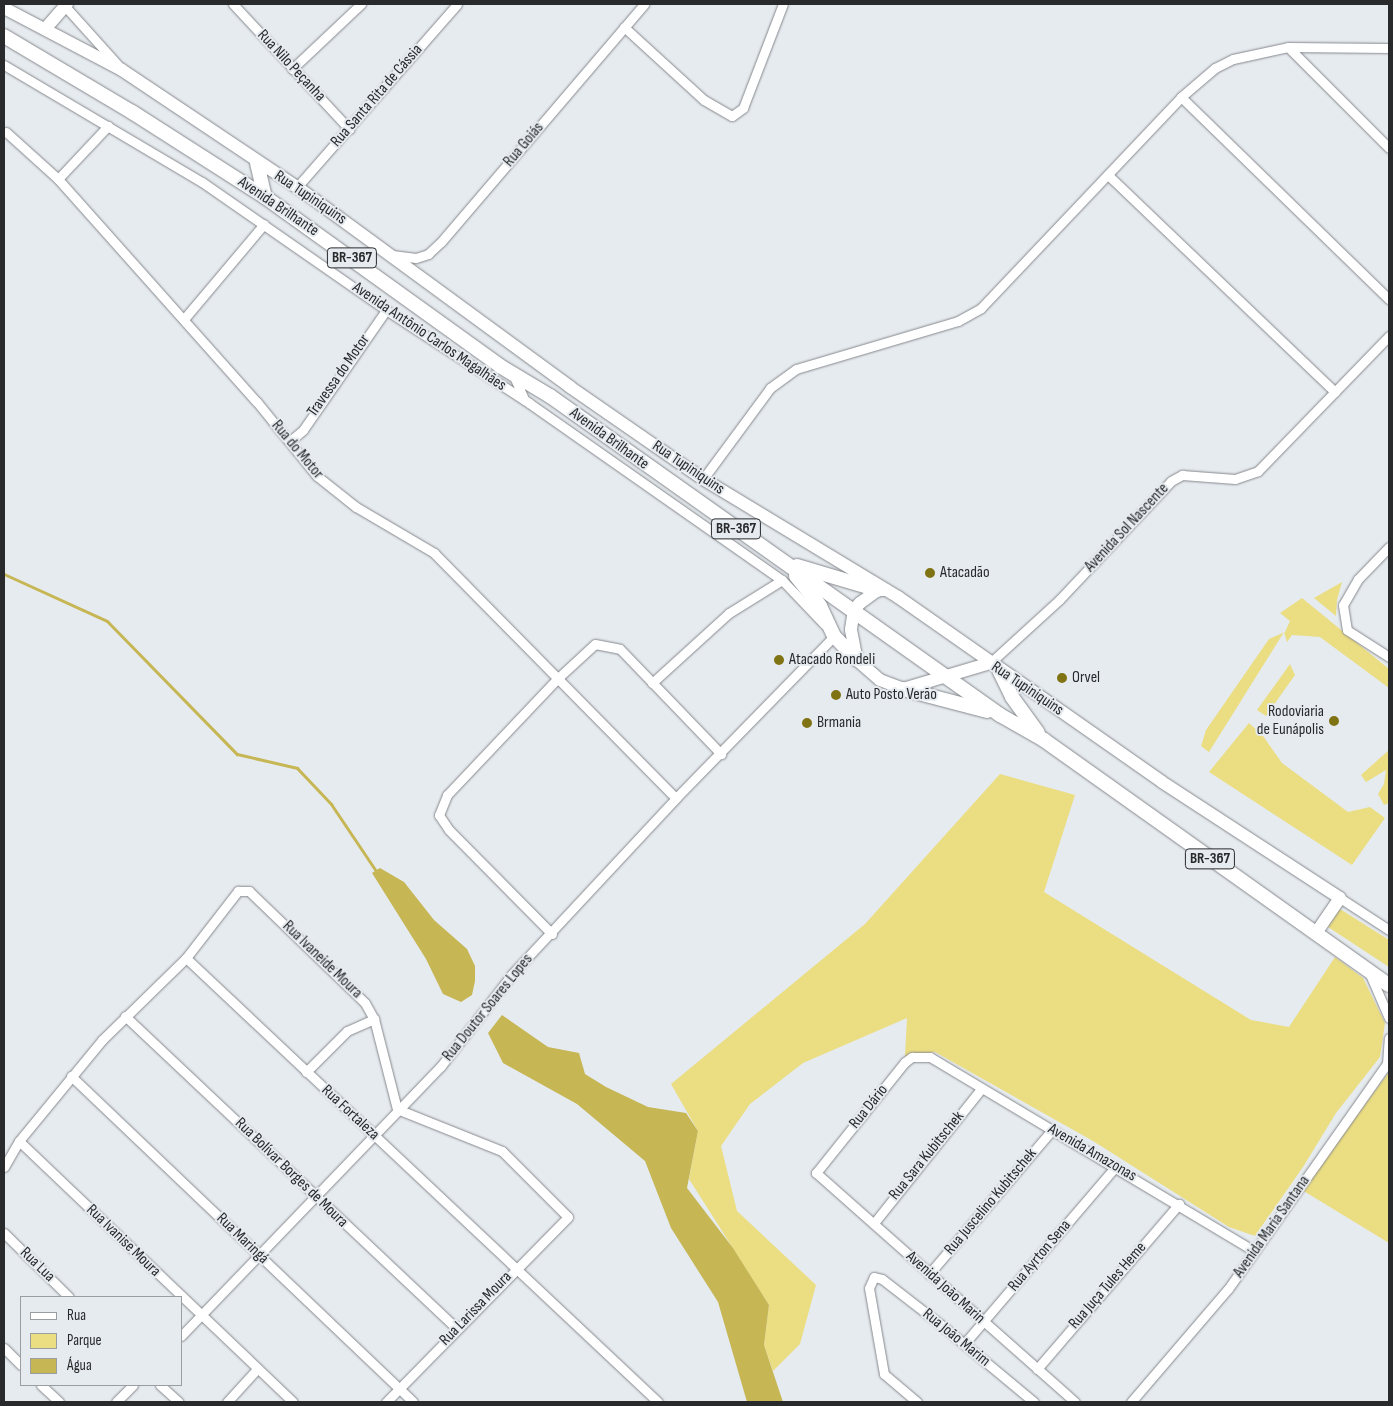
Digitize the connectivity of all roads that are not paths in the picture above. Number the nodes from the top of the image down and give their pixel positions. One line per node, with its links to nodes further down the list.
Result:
1 (233, 4): 14 (street, Rua Nilo Peçanha)
2 (361, 4): 14 (street)
3 (457, 4): 18 (street, Rua Santa Rita de Cássia)
4 (644, 4): 8 (street, Rua Goiás)
5 (783, 4): 8 (street)
6 (65, 5): 9 (street); 15 (street, Rua Tupiniquins)
7 (4, 8): 9 (street)
8 (624, 27): 27 (street, Rua Goiás)
9 (46, 28): 15 (street)
10 (4, 36): 25 (main road, Avenida Brilhante / BR-367)
11 (1288, 47): 12 (street); 16 (street); 20 (street)
12 (1389, 48)
13 (4, 65): 17 (street, Avenida Antônio Carlos Magalhães)
14 (292, 68): 18 (street, Rua Nilo Peçanha)
15 (122, 70): 21 (street, Rua Tupiniquins)
16 (1181, 97): 22 (street); 28 (street)
17 (108, 126): 23 (street); 26 (street, Avenida Antônio Carlos Magalhães)
18 (349, 129): 24 (street, Rua Santa Rita de Cássia)
19 (6, 132): 23 (street, Rua do Motor)
20 (1389, 148)
21 (257, 163): 24 (street, Rua Tupiniquins); 25 (main road)
22 (1108, 175): 33 (street); 36 (street)
23 (58, 179): 30 (street, Rua do Motor)
24 (297, 187): 27 (street, Rua Tupiniquins)
25 (265, 198): 32 (main road, Avenida Brilhante / BR-367)
26 (264, 224): 29 (street, Avenida Antônio Carlos Magalhães); 30 (street)
27 (390, 254): 36 (street, Rua Tupiniquins)
28 (1389, 299)
29 (386, 310): 34 (street, Avenida Antônio Carlos Magalhães); 35 (street, Travessa do Motor)
30 (184, 319): 35 (street, Rua do Motor)
31 (1389, 336): 33 (street, Avenida Sol Nascente)
32 (511, 370): 34 (street); 38 (main road, Avenida Brilhante / BR-367)
33 (1335, 392): 45 (street, Avenida Sol Nascente)
34 (529, 404): 39 (street, Avenida Antônio Carlos Magalhães)
35 (290, 441): 46 (street, Rua do Motor)
36 (703, 479): 40 (street, Rua Tupiniquins)
37 (1389, 547): 43 (street)
38 (784, 562): 40 (main road); 41 (main road, BR-367); 42 (main road)
39 (782, 580): 42 (street, Avenida Antônio Carlos Magalhães); 48 (street)
40 (882, 590): 41 (street); 45 (street, Rua Tupiniquins)
41 (854, 610): 44 (street); 47 (main road, BR-367)
42 (833, 636): 44 (main road); 52 (street, Rua Doutor Soares Lopes)
43 (1389, 657)
44 (857, 660): 49 (street)
45 (994, 667): 47 (street); 51 (main road); 54 (street, Rua Tupiniquins)
46 (558, 678): 48 (street); 53 (street, Rua do Motor); 57 (street)
47 (947, 678): 49 (street); 50 (main road, BR-367)
48 (652, 683): 52 (street)
49 (904, 689): 50 (main road)
50 (1000, 715): 51 (main road, BR-367)
51 (1044, 740): 56 (main road, BR-367)
52 (721, 754): 53 (street, Rua Doutor Soares Lopes)
53 (676, 798): 57 (street, Rua Doutor Soares Lopes)
54 (1340, 898): 55 (street); 56 (street)
55 (1389, 930)
56 (1316, 933): 59 (main road, BR-367)
57 (552, 934): 69 (street, Rua Doutor Soares Lopes)
58 (186, 958): 60 (street); 62 (street, Rua Ivaneide Moura); 66 (street, Rua Fortaleza)
59 (1381, 978): 61 (street)
60 (125, 1016): 67 (street); 76 (street, Rua Bolívar Borges de Moura)
61 (1389, 1018)
62 (374, 1020): 66 (street); 69 (street, Rua Ivaneide Moura)
63 (1389, 1038): 65 (street, Avenida Maria Santana)
64 (930, 1057): 68 (street, Avenida Amazonas); 75 (street, Rua Dário)
65 (1388, 1063): 80 (street, Avenida Maria Santana)
66 (306, 1072): 71 (street, Rua Fortaleza)
67 (71, 1076): 72 (street); 81 (street, Rua Maringá)
68 (981, 1089): 70 (street, Avenida Amazonas); 78 (street, Rua Sara Kubitschek)
69 (397, 1109): 71 (street, Rua Doutor Soares Lopes); 82 (street, Rua Larissa Moura)
70 (1052, 1130): 74 (street, Avenida Amazonas); 83 (street, Rua Juscelino Kubitschek)
71 (372, 1134): 76 (street, Rua Doutor Soares Lopes); 82 (street, Rua Fortaleza)
72 (19, 1141): 73 (street); 85 (street, Rua Ivanise Moura)
73 (4, 1167)
74 (1115, 1167): 77 (street, Avenida Amazonas); 88 (street, Rua Ayrton Sena)
75 (816, 1173): 78 (street, Avenida João Marin)
76 (314, 1196): 81 (street, Rua Doutor Soares Lopes); 89 (street, Rua Bolívar Borges de Moura)
77 (1179, 1204): 80 (street, Avenida Amazonas); 95 (street, Rua Juça Tules Heme)
78 (874, 1223): 83 (street, Avenida João Marin)
79 (4, 1234): 84 (street, Rua Lua)
80 (1254, 1251): 111 (street, Avenida Maria Santana)
81 (259, 1256): 87 (street, Rua Doutor Soares Lopes); 99 (street, Rua Maringá)
82 (514, 1270): 89 (street, Rua Larissa Moura); 107 (street, Rua Fortaleza)
83 (929, 1274): 88 (street, Avenida João Marin)
84 (68, 1296)
85 (181, 1296)
86 (182, 1297): 87 (street, Rua Ivanise Moura)
87 (201, 1315): 90 (street, Rua Doutor Soares Lopes); 94 (street, Rua Ivanise Moura)
88 (984, 1322): 91 (street, Rua Ayrton Sena); 95 (street, Avenida João Marin)
89 (457, 1328): 99 (street, Rua Larissa Moura)
90 (182, 1335)
91 (964, 1344): 108 (street, Rua João Marim); 109 (street, Rua João Marim)
92 (4, 1348): 93 (street)
93 (20, 1364)
94 (257, 1369): 103 (street); 104 (street, Rua Ivanise Moura)
95 (1038, 1369): 110 (street, Avenida João Marin)
96 (42, 1386): 100 (street)
97 (132, 1386): 101 (street)
98 (161, 1386): 102 (street)
99 (399, 1389): 105 (street, Rua Larissa Moura); 106 (street, Rua Maringá)
100 (59, 1402)
101 (116, 1402)
102 (179, 1402)
103 (227, 1402)
104 (293, 1402)
105 (386, 1402)
106 (413, 1402)
107 (658, 1402)
108 (917, 1402)
109 (1034, 1402)
110 (1075, 1402)
111 (1131, 1402)

